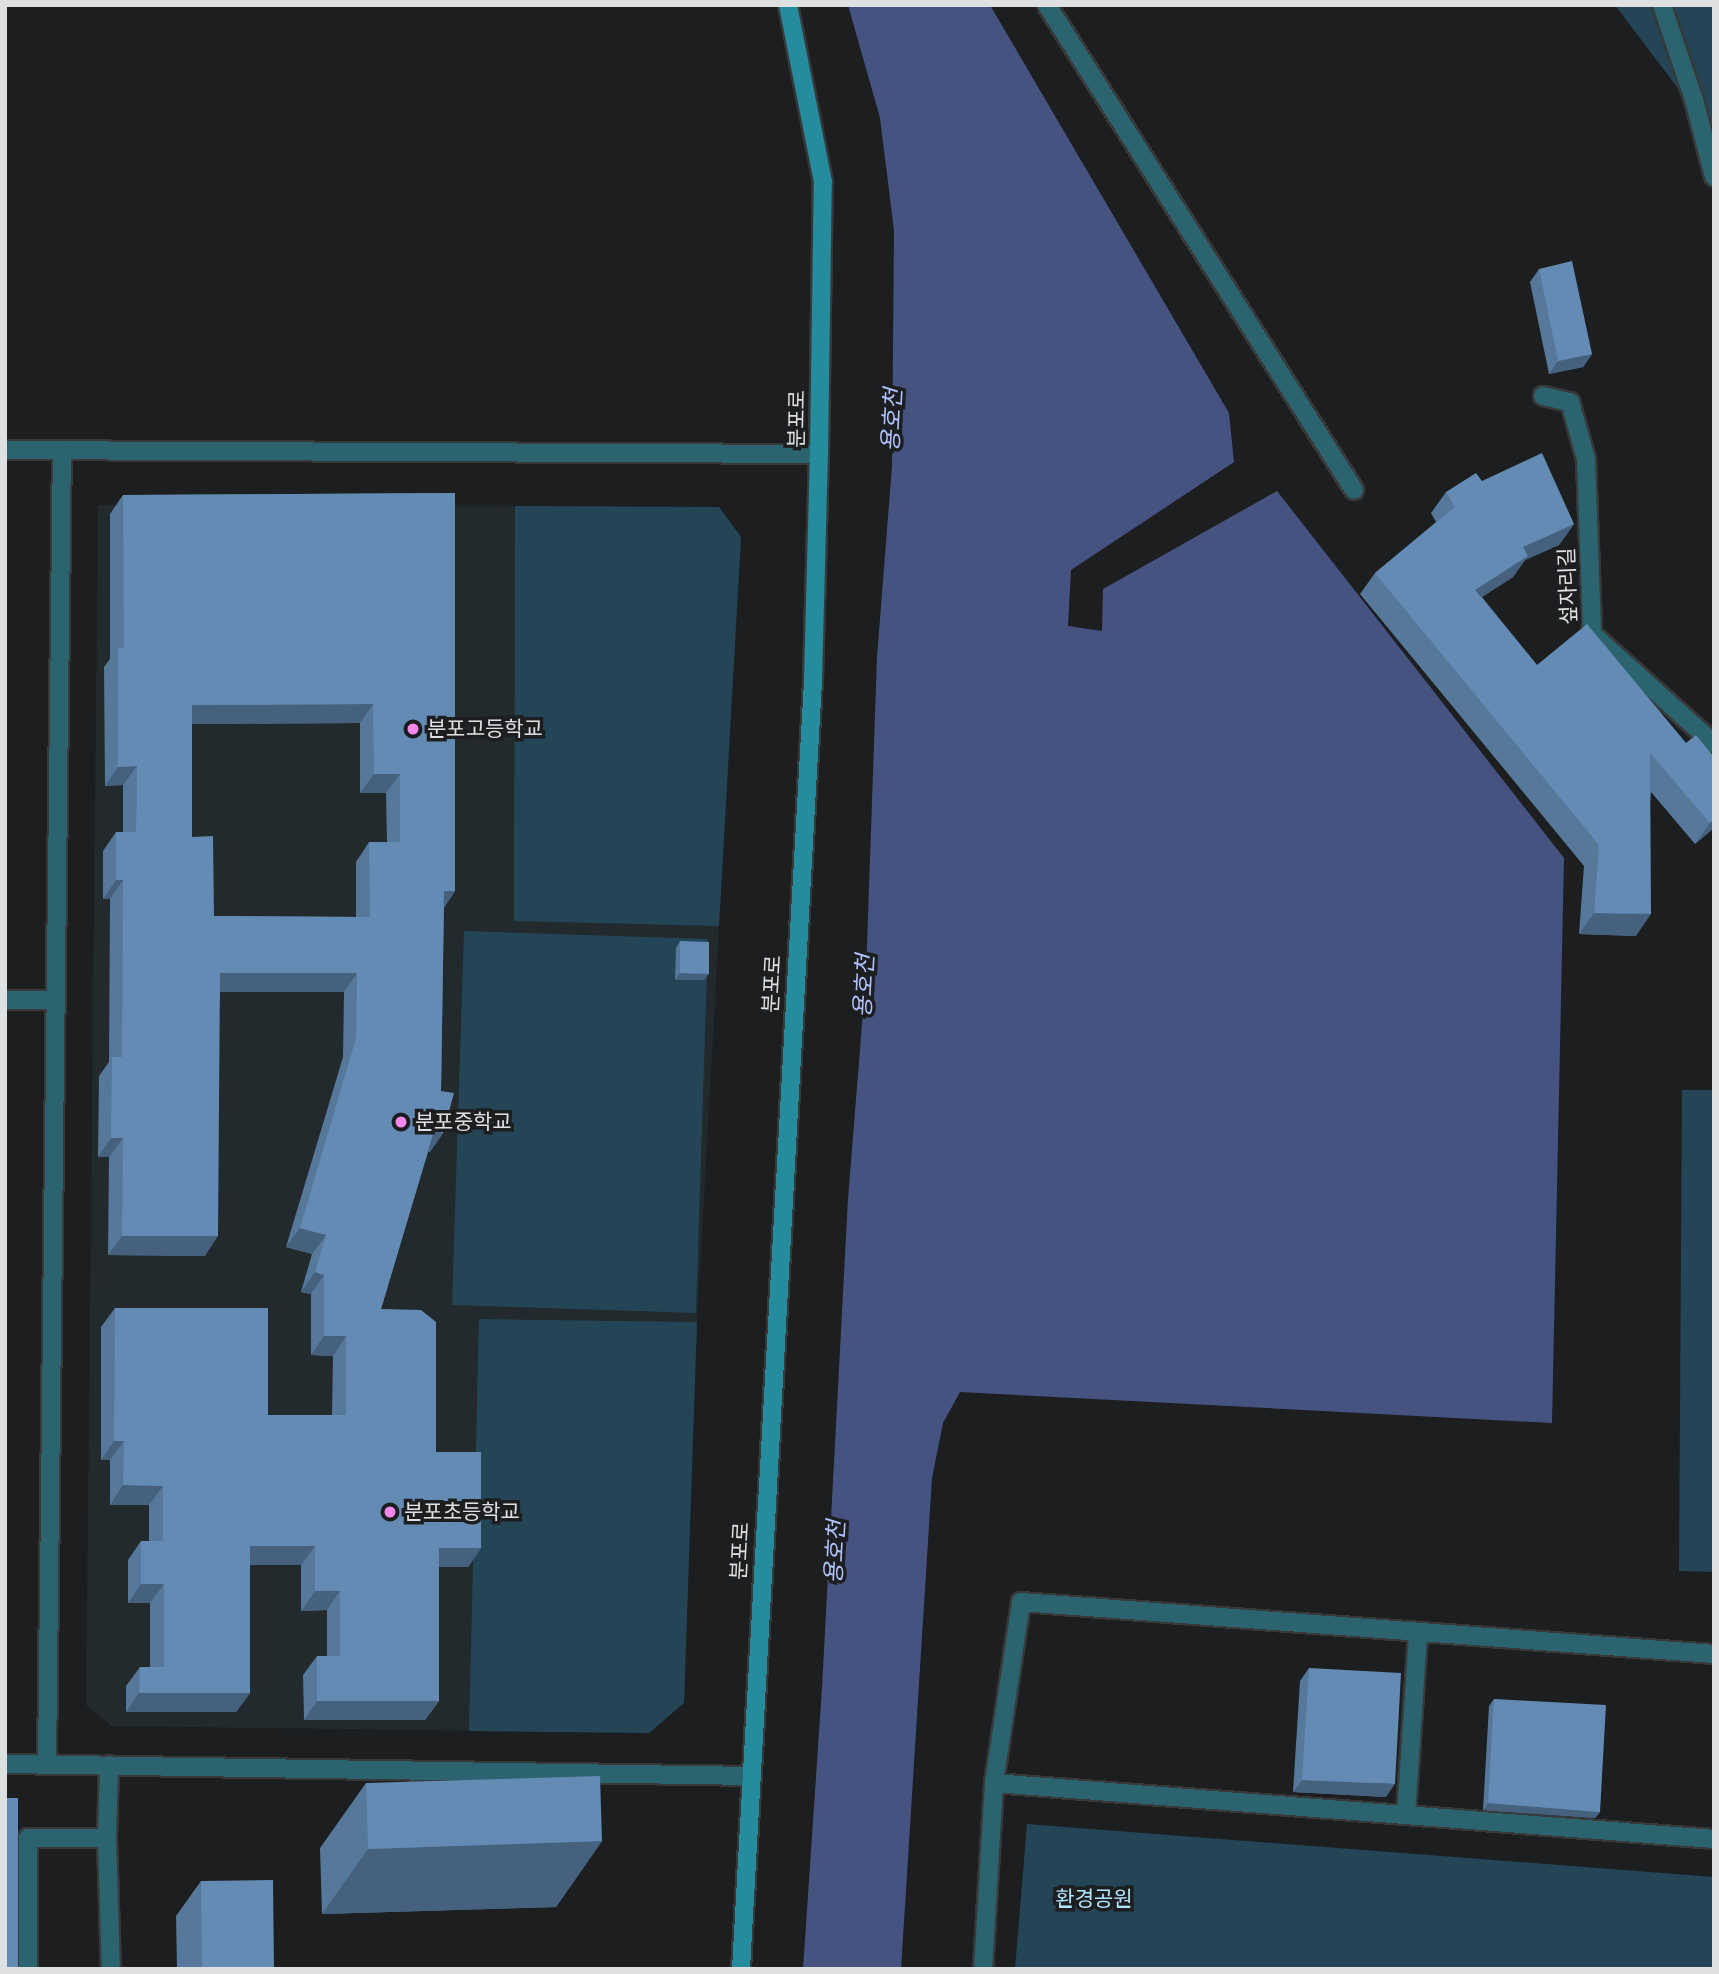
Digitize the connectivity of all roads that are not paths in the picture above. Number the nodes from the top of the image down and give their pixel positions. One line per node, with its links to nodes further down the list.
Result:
1 (788, 5): 8 (main road, 분포로)
2 (1047, 5): 9 (street)
3 (1662, 5): 4 (street)
4 (1714, 176)
5 (1543, 396): 10 (street, 섶자리길)
6 (5, 450): 7 (street)
7 (62, 450): 8 (street); 12 (street)
8 (819, 454): 18 (main road, 분포로)
9 (1354, 490)
10 (1714, 744)
11 (5, 1000): 12 (street)
12 (56, 1000): 16 (street)
13 (1418, 1632): 14 (street); 19 (street); 20 (street)
14 (1714, 1654)
15 (5, 1763): 16 (street)
16 (47, 1764): 17 (street)
17 (108, 1765): 18 (street); 21 (street)
18 (749, 1776): 25 (main road, 분포로)
19 (994, 1783): 20 (street); 26 (street)
20 (1406, 1815): 22 (street)
21 (107, 1838): 23 (street); 24 (street)
22 (1714, 1839)
23 (28, 1969)
24 (111, 1969)
25 (741, 1969)
26 (983, 1969)

